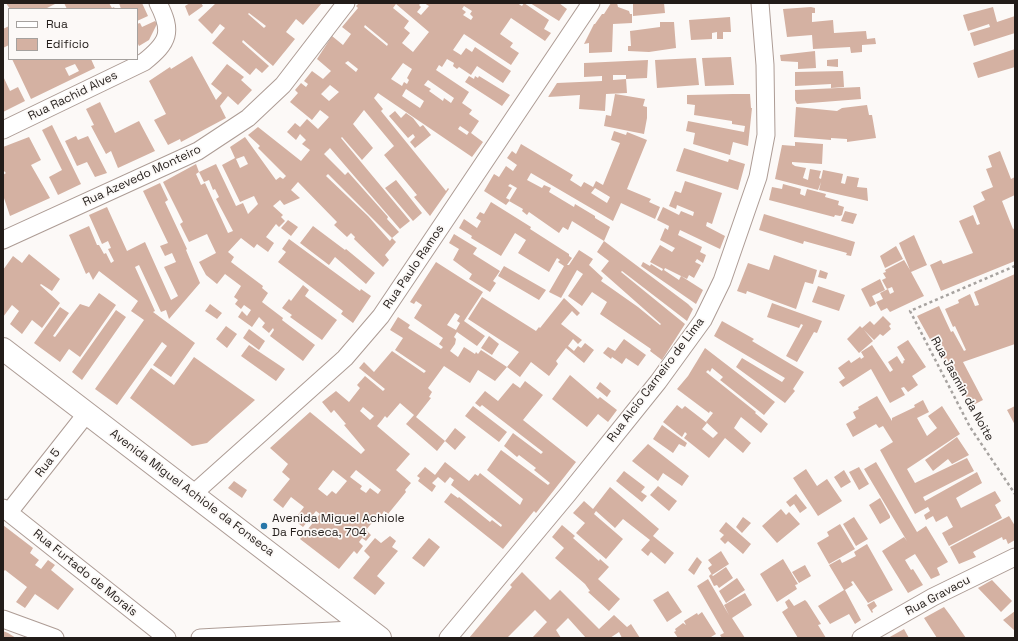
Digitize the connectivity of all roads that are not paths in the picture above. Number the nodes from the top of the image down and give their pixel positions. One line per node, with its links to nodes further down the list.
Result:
1 (158, 3): 5 (street, Rua Rachid Alves)
2 (346, 3): 6 (street, Rua Azevedo Monteiro)
3 (591, 3): 9 (street, Rua Paulo Ramos)
4 (760, 3): 17 (street, Rua Alcio Carneiro de Lima)
5 (3, 130)
6 (3, 240)
7 (3, 349): 8 (street, Avenida Miguel Achiole da Fonseca)
8 (87, 413): 9 (street, Avenida Miguel Achiole da Fonseca); 10 (street, Rua 5)
9 (193, 494): 13 (street, Avenida Miguel Achiole da Fonseca)
10 (6, 510): 15 (street, Rua Furtado de Morais)
11 (1015, 557): 18 (street, Rua Gravacu)
12 (3, 619): 14 (street)
13 (375, 633): 16 (street)
14 (55, 638)
15 (167, 638)
16 (200, 638)
17 (448, 638)
18 (861, 638)

